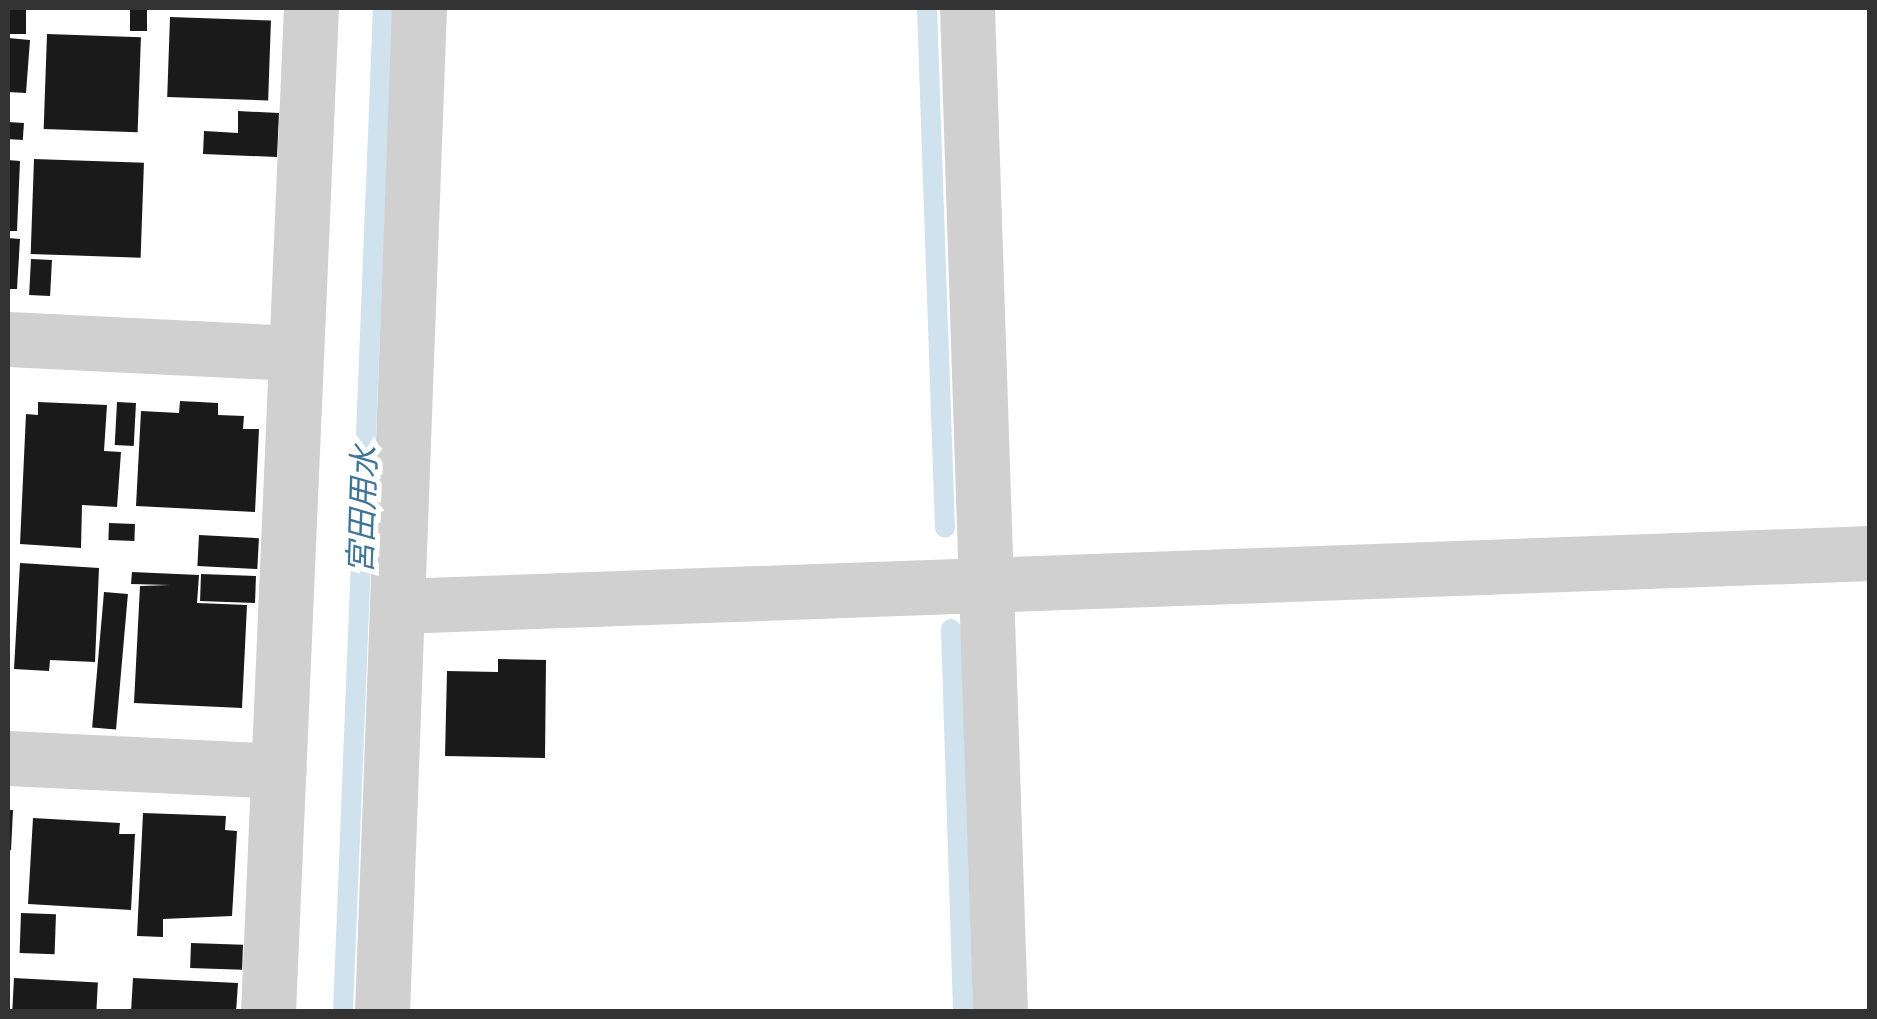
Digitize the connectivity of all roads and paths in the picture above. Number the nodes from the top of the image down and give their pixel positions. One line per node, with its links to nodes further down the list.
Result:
1 (311, 8): 5 (street)
2 (419, 8): 8 (street)
3 (967, 8): 7 (street)
4 (8, 339): 5 (street)
5 (295, 353): 10 (street)
6 (1870, 553): 7 (street)
7 (986, 585): 8 (street); 13 (street)
8 (399, 606): 12 (street)
9 (8, 758): 10 (street)
10 (278, 770): 11 (street)
11 (268, 1012)
12 (382, 1012)
13 (1000, 1012)

